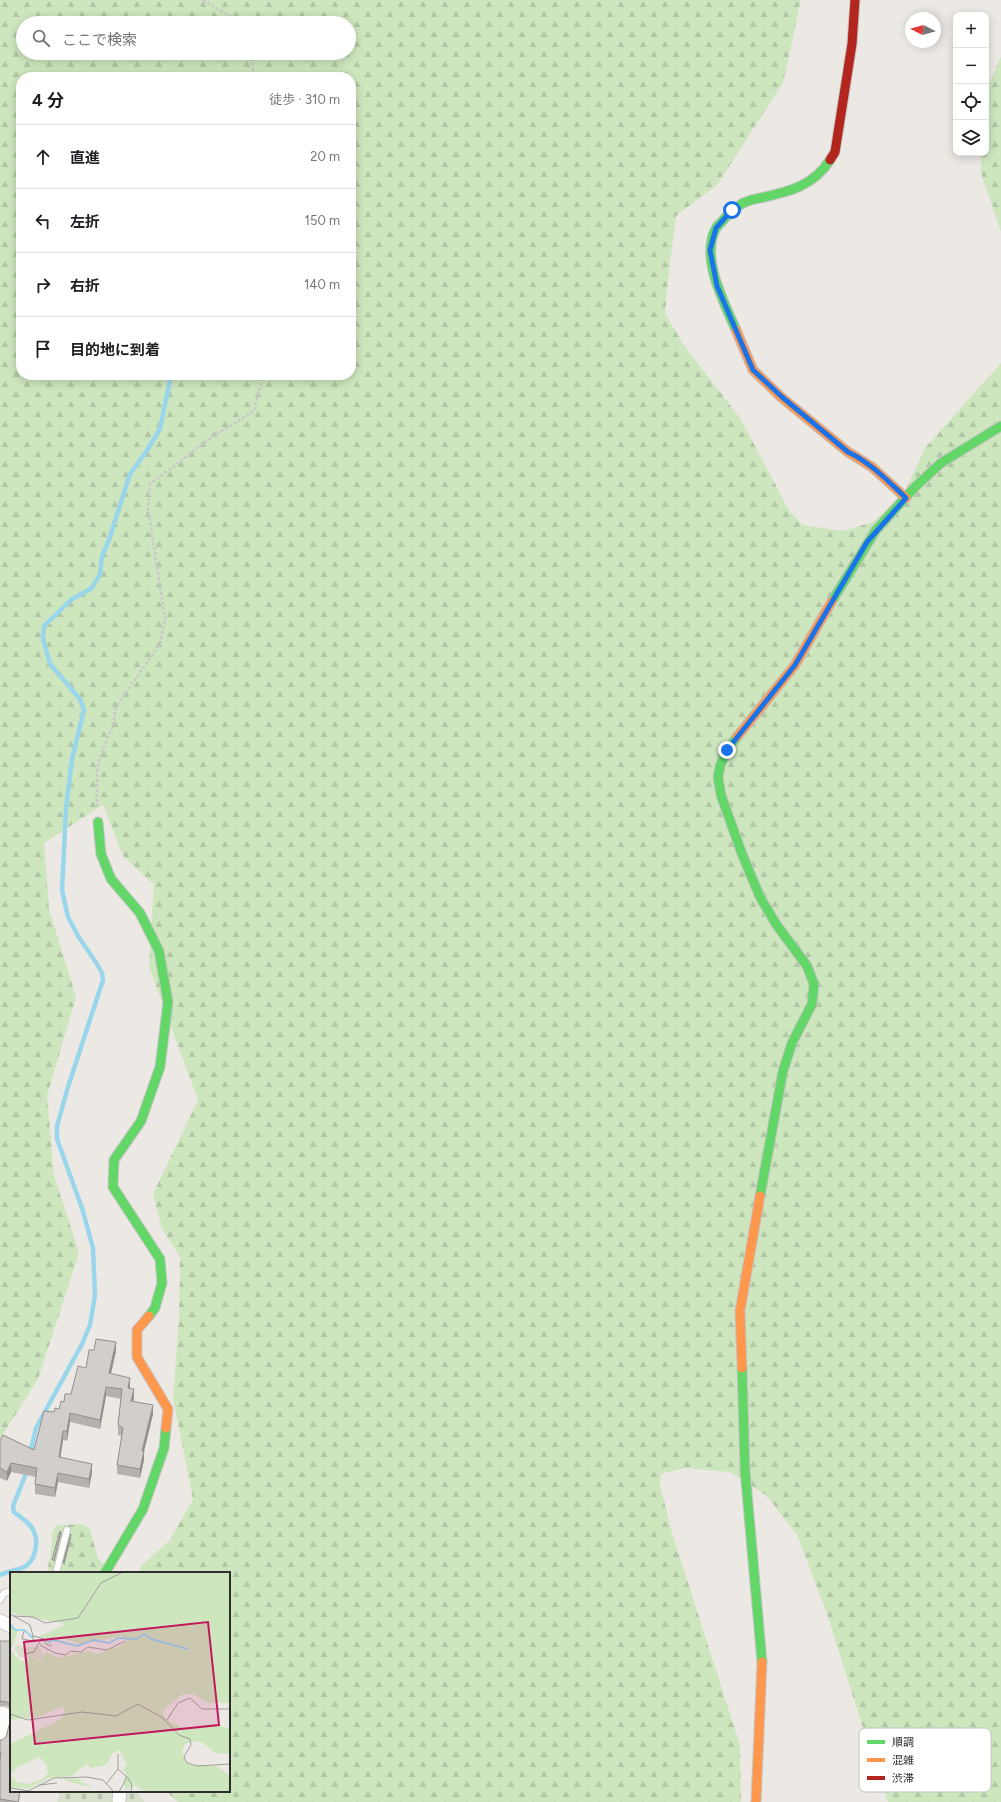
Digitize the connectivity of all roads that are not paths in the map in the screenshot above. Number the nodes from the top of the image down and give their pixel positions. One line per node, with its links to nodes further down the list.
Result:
1 (855, 0): 3 (street)
2 (1001, 426): 3 (street)
3 (906, 498): 14 (street)
4 (98, 822): 7 (street)
5 (67, 1530): 6 (lane)
6 (56, 1572)
7 (106, 1572)
8 (10, 1591): 9 (lane)
9 (0, 1600)
10 (0, 1621): 11 (street)
11 (10, 1626)
12 (0, 1713): 13 (street)
13 (0, 1737)
14 (756, 1802)

